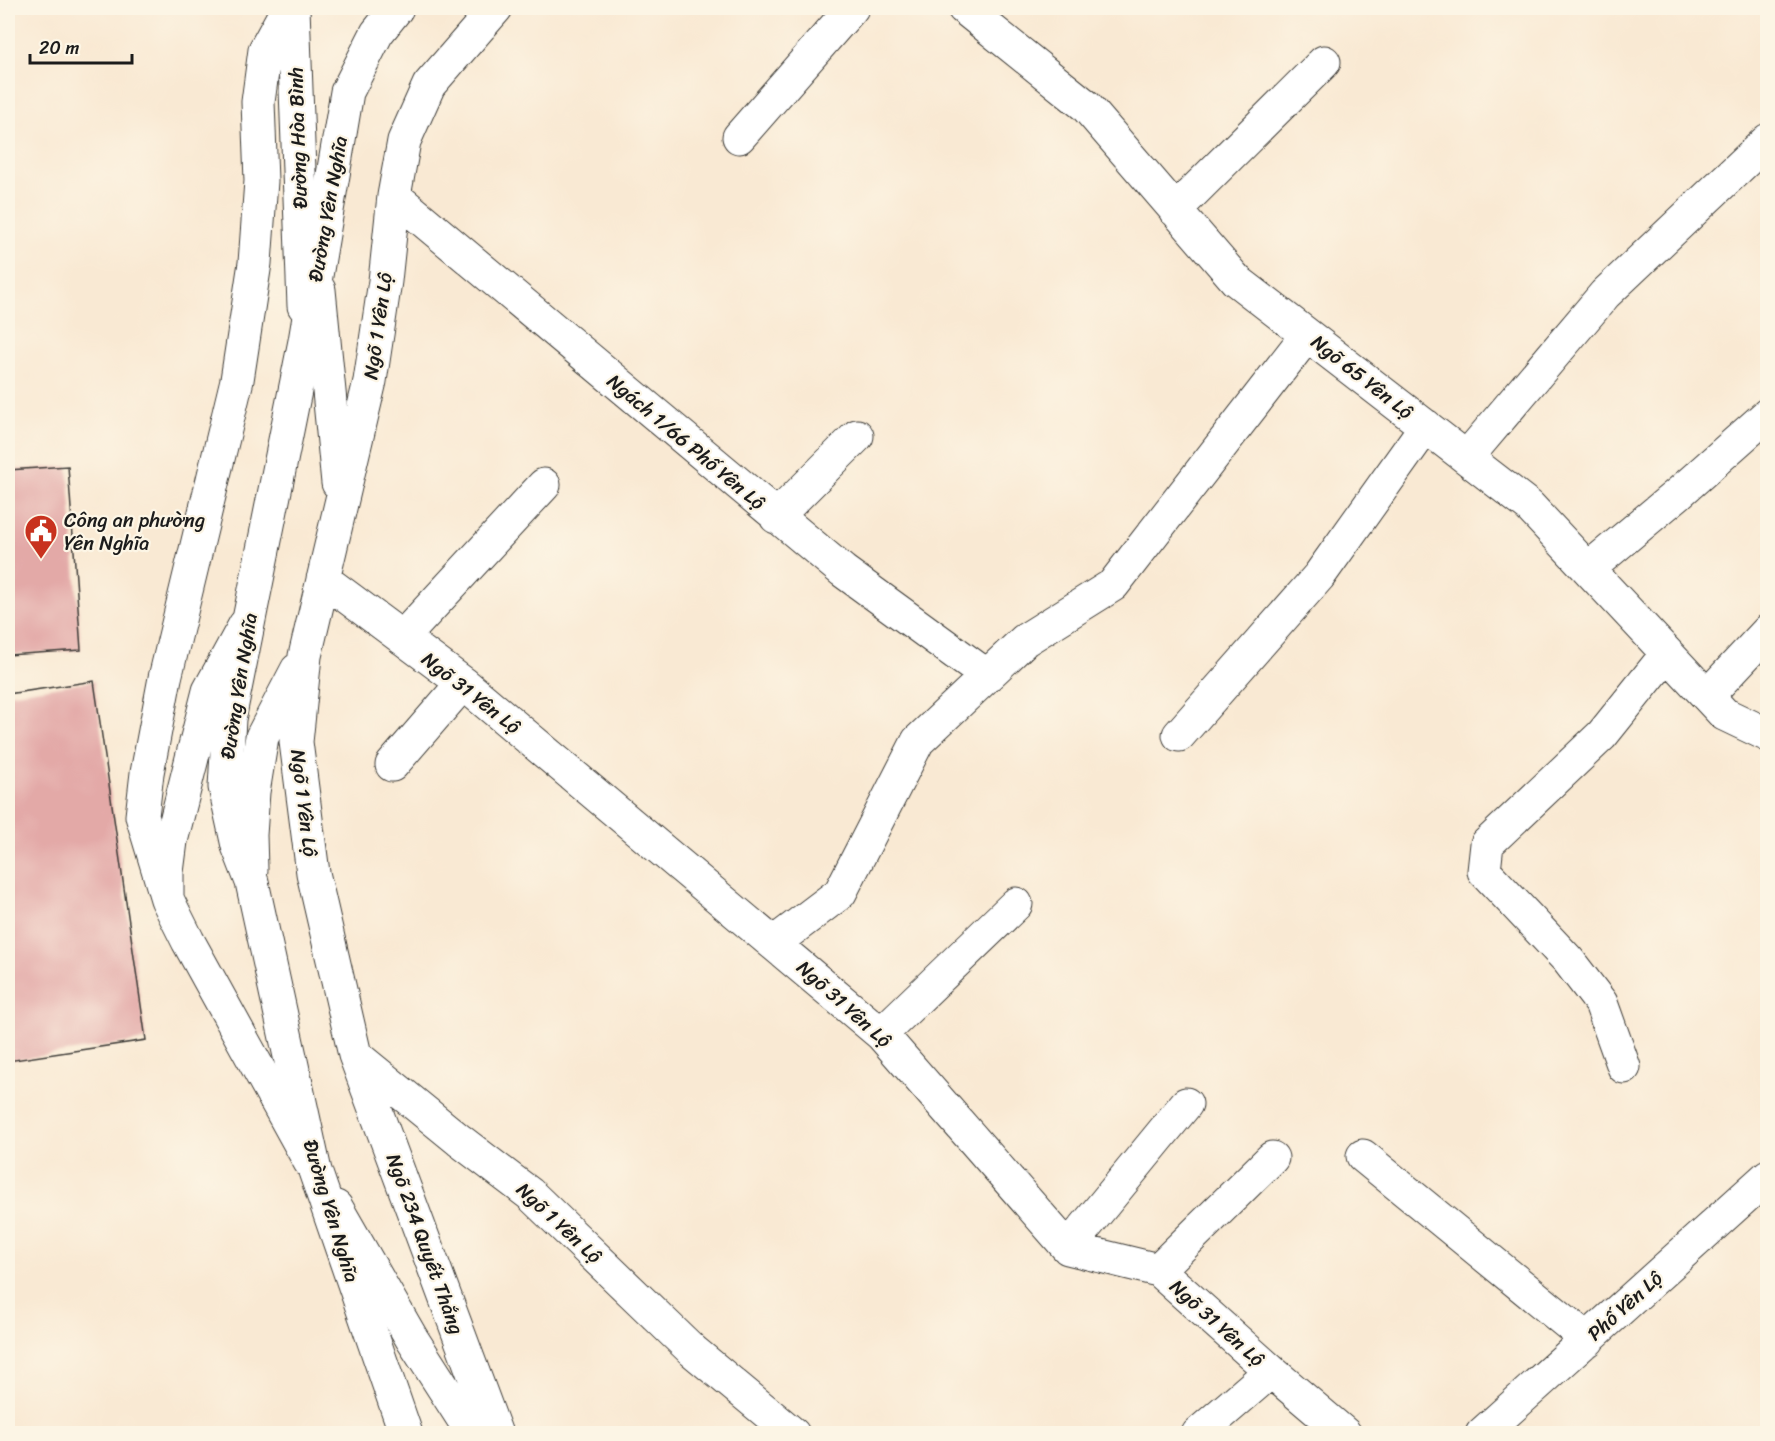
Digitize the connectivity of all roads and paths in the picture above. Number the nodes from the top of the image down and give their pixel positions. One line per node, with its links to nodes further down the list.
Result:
1 (288, 8): 36 (main road)
2 (293, 8): 14 (main road, Đường Hòa Bình)
3 (397, 8): 12 (main road, Đường Yên Nghĩa)
4 (496, 8): 10 (main road, Ngõ 1 Yên Lộ)
5 (852, 8): 8 (main road)
6 (964, 8): 11 (main road, Ngõ 65 Yên Lộ)
7 (1324, 62): 11 (main road)
8 (739, 137)
9 (1767, 140): 18 (main road)
10 (394, 196): 20 (main road, Ngõ 1 Yên Lộ); 21 (main road, Ngách 1/66 Phố Yên Lộ)
11 (1175, 210): 13 (main road, Ngõ 65 Yên Lộ)
12 (317, 272): 14 (main road, Đường Yên Nghĩa); 20 (main road)
13 (1307, 335): 16 (main road, Ngõ 65 Yên Lộ); 29 (main road)
14 (305, 341): 24 (main road, Đường Yên Nghĩa)
15 (1767, 414): 22 (main road)
16 (1426, 426): 18 (main road, Ngõ 65 Yên Lộ); 32 (main road)
17 (857, 436): 21 (main road)
18 (1467, 457): 22 (main road, Ngõ 65 Yên Lộ)
19 (544, 485): 26 (main road)
20 (341, 509): 23 (main road, Ngõ 1 Yên Lộ)
21 (776, 518): 29 (main road, Ngách 1/66 Phố Yên Lộ)
22 (1588, 569): 27 (main road, Ngõ 65 Yên Lộ)
23 (323, 579): 26 (main road, Ngõ 31 Yên Lộ); 28 (main road, Ngõ 1 Yên Lộ)
24 (248, 620): 35 (main road, Đường Yên Nghĩa); 36 (main road)
25 (1767, 631): 31 (main road)
26 (402, 638): 30 (main road, Ngõ 31 Yên Lộ)
27 (1667, 654): 31 (main road, Ngõ 65 Yên Lộ); 41 (main road)
28 (305, 656): 35 (main road); 40 (main road, Ngõ 1 Yên Lộ)
29 (987, 676): 38 (main road)
30 (463, 683): 34 (main road); 38 (main road, Ngõ 31 Yên Lộ)
31 (1707, 696): 33 (main road, Ngõ 65 Yên Lộ)
32 (1179, 735)
33 (1767, 735)
34 (392, 765)
35 (252, 882): 45 (main road, Đường Yên Nghĩa)
36 (167, 898): 45 (main road)
37 (1016, 904): 39 (main road)
38 (774, 943): 39 (main road, Ngõ 31 Yên Lộ)
39 (881, 1034): 47 (main road, Ngõ 31 Yên Lộ)
40 (355, 1055): 53 (main road, Ngõ 234 Quyết Thắng); 54 (main road, Ngõ 1 Yên Lộ)
41 (1624, 1067)
42 (1186, 1104): 47 (main road)
43 (1363, 1156): 49 (main road)
44 (1272, 1158): 48 (main road)
45 (315, 1171): 51 (main road, Đường Yên Nghĩa); 52 (main road)
46 (1767, 1176): 49 (main road, Phố Yên Lộ)
47 (1068, 1248): 48 (main road, Ngõ 31 Yên Lộ)
48 (1158, 1270): 50 (main road, Ngõ 31 Yên Lộ)
49 (1588, 1340): 57 (main road, Phố Yên Lộ)
50 (1271, 1371): 55 (main road); 56 (main road, Ngõ 31 Yên Lộ)
51 (406, 1434)
52 (473, 1434)
53 (496, 1434)
54 (793, 1434)
55 (1198, 1434)
56 (1345, 1434)
57 (1482, 1434)

